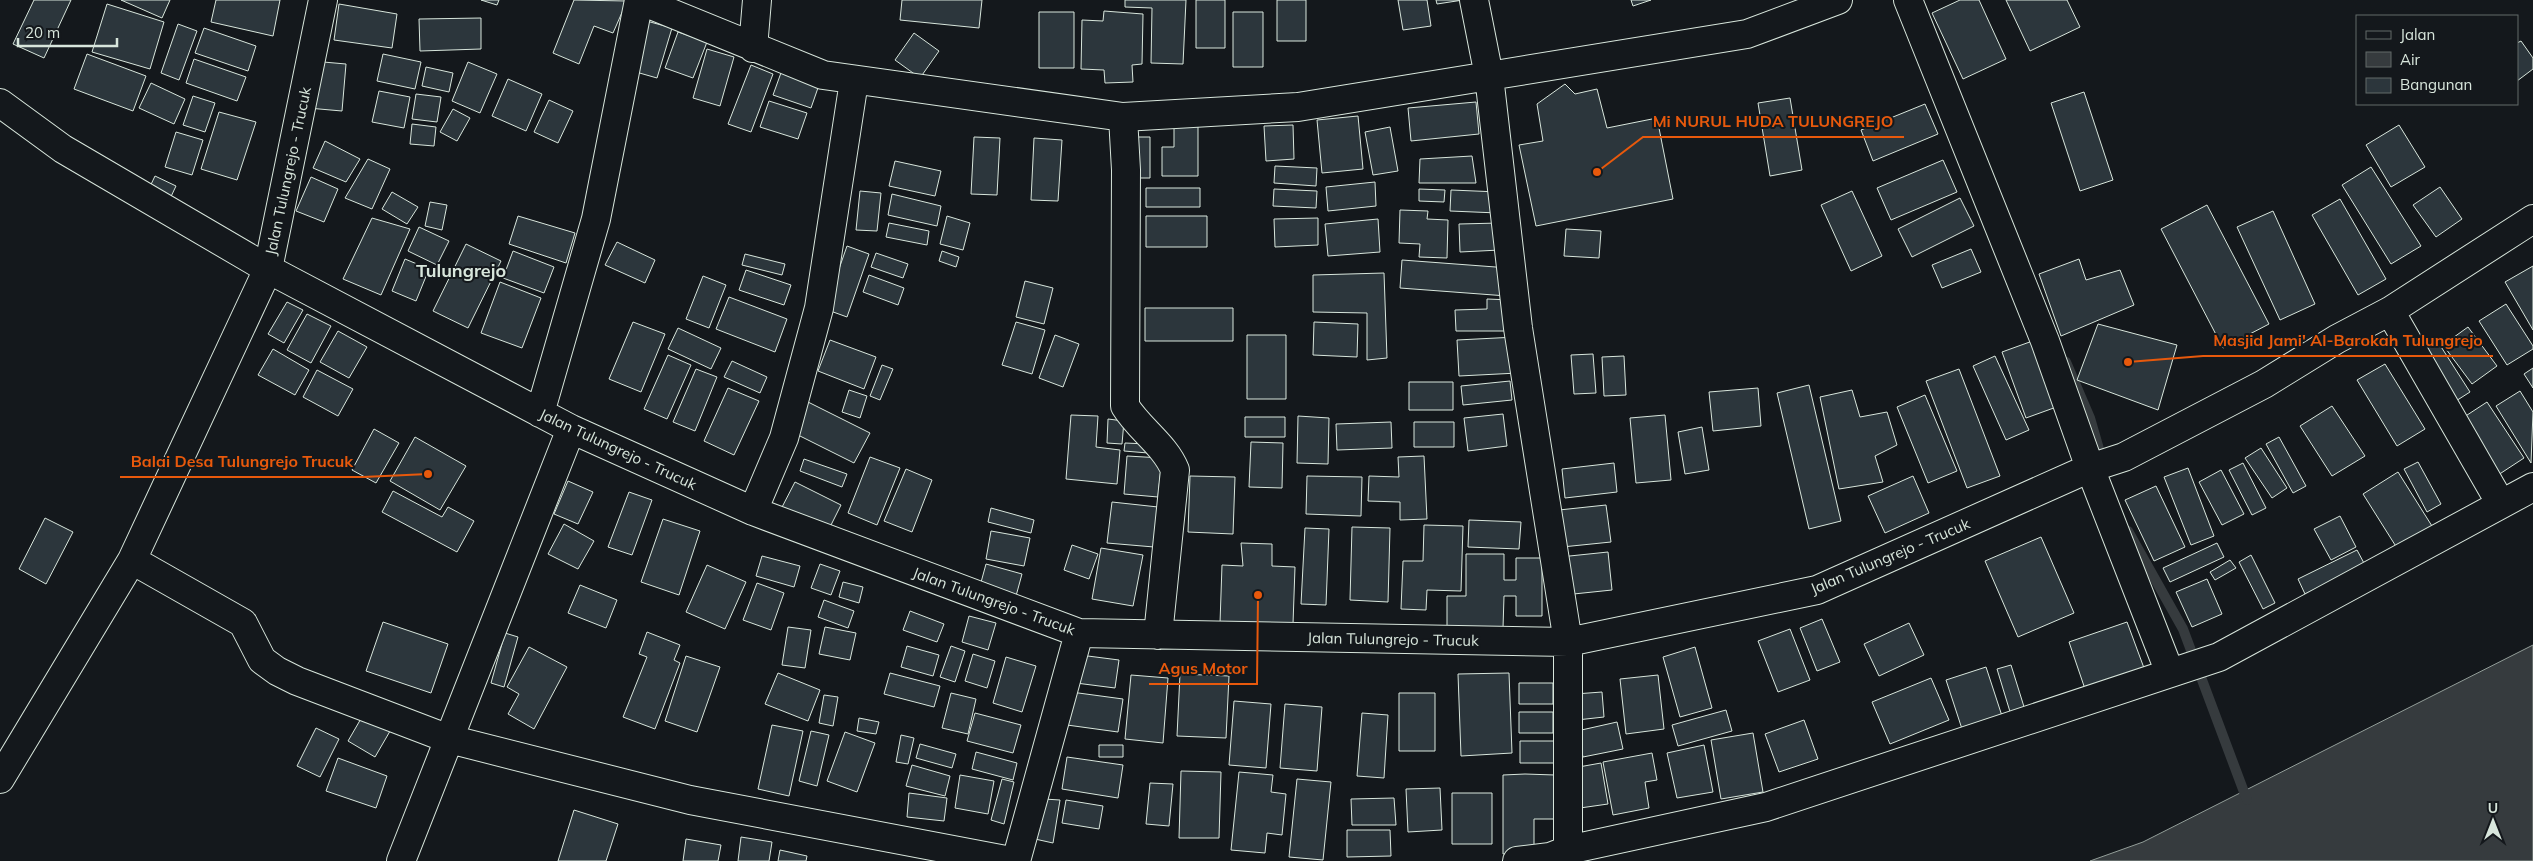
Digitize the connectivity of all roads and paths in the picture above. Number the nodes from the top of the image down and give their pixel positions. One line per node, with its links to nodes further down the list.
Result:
1 (323, 0): 13 (street, Jalan Tulungrejo - Trucuk)
2 (639, 0): 7 (street); 15 (street)
3 (757, 0): 7 (street)
4 (1474, 0): 8 (street)
5 (1838, 0): 8 (street)
6 (1908, 0): 17 (street)
7 (753, 48): 9 (street)
8 (1489, 76): 11 (street); 24 (street)
9 (854, 81): 11 (street); 20 (street)
10 (0, 103): 13 (street)
11 (1122, 117): 23 (street)
12 (2533, 219): 14 (street)
13 (268, 269): 15 (street, Jalan Tulungrejo - Trucuk); 21 (street)
14 (2390, 311): 17 (street, Jalan Tulungrejo - Trucuk); 19 (street)
15 (540, 413): 16 (street, Jalan Tulungrejo - Trucuk)
16 (571, 429): 20 (street, Jalan Tulungrejo - Trucuk); 26 (street)
17 (2090, 468): 24 (street, Jalan Tulungrejo - Trucuk); 25 (street)
18 (2533, 487): 19 (street)
19 (2501, 504): 25 (street)
20 (753, 511): 22 (street, Jalan Tulungrejo - Trucuk)
21 (132, 560): 26 (street); 27 (street)
22 (1079, 633): 23 (street, Jalan Tulungrejo - Trucuk); 31 (street)
23 (1158, 635): 24 (street, Jalan Tulungrejo - Trucuk)
24 (1568, 642): 28 (street)
25 (2170, 673): 28 (street)
26 (449, 739): 29 (street); 30 (street)
27 (0, 779)
28 (1568, 850): 32 (street)
29 (401, 861)
30 (1011, 861)
31 (1016, 861)
32 (1517, 861)

